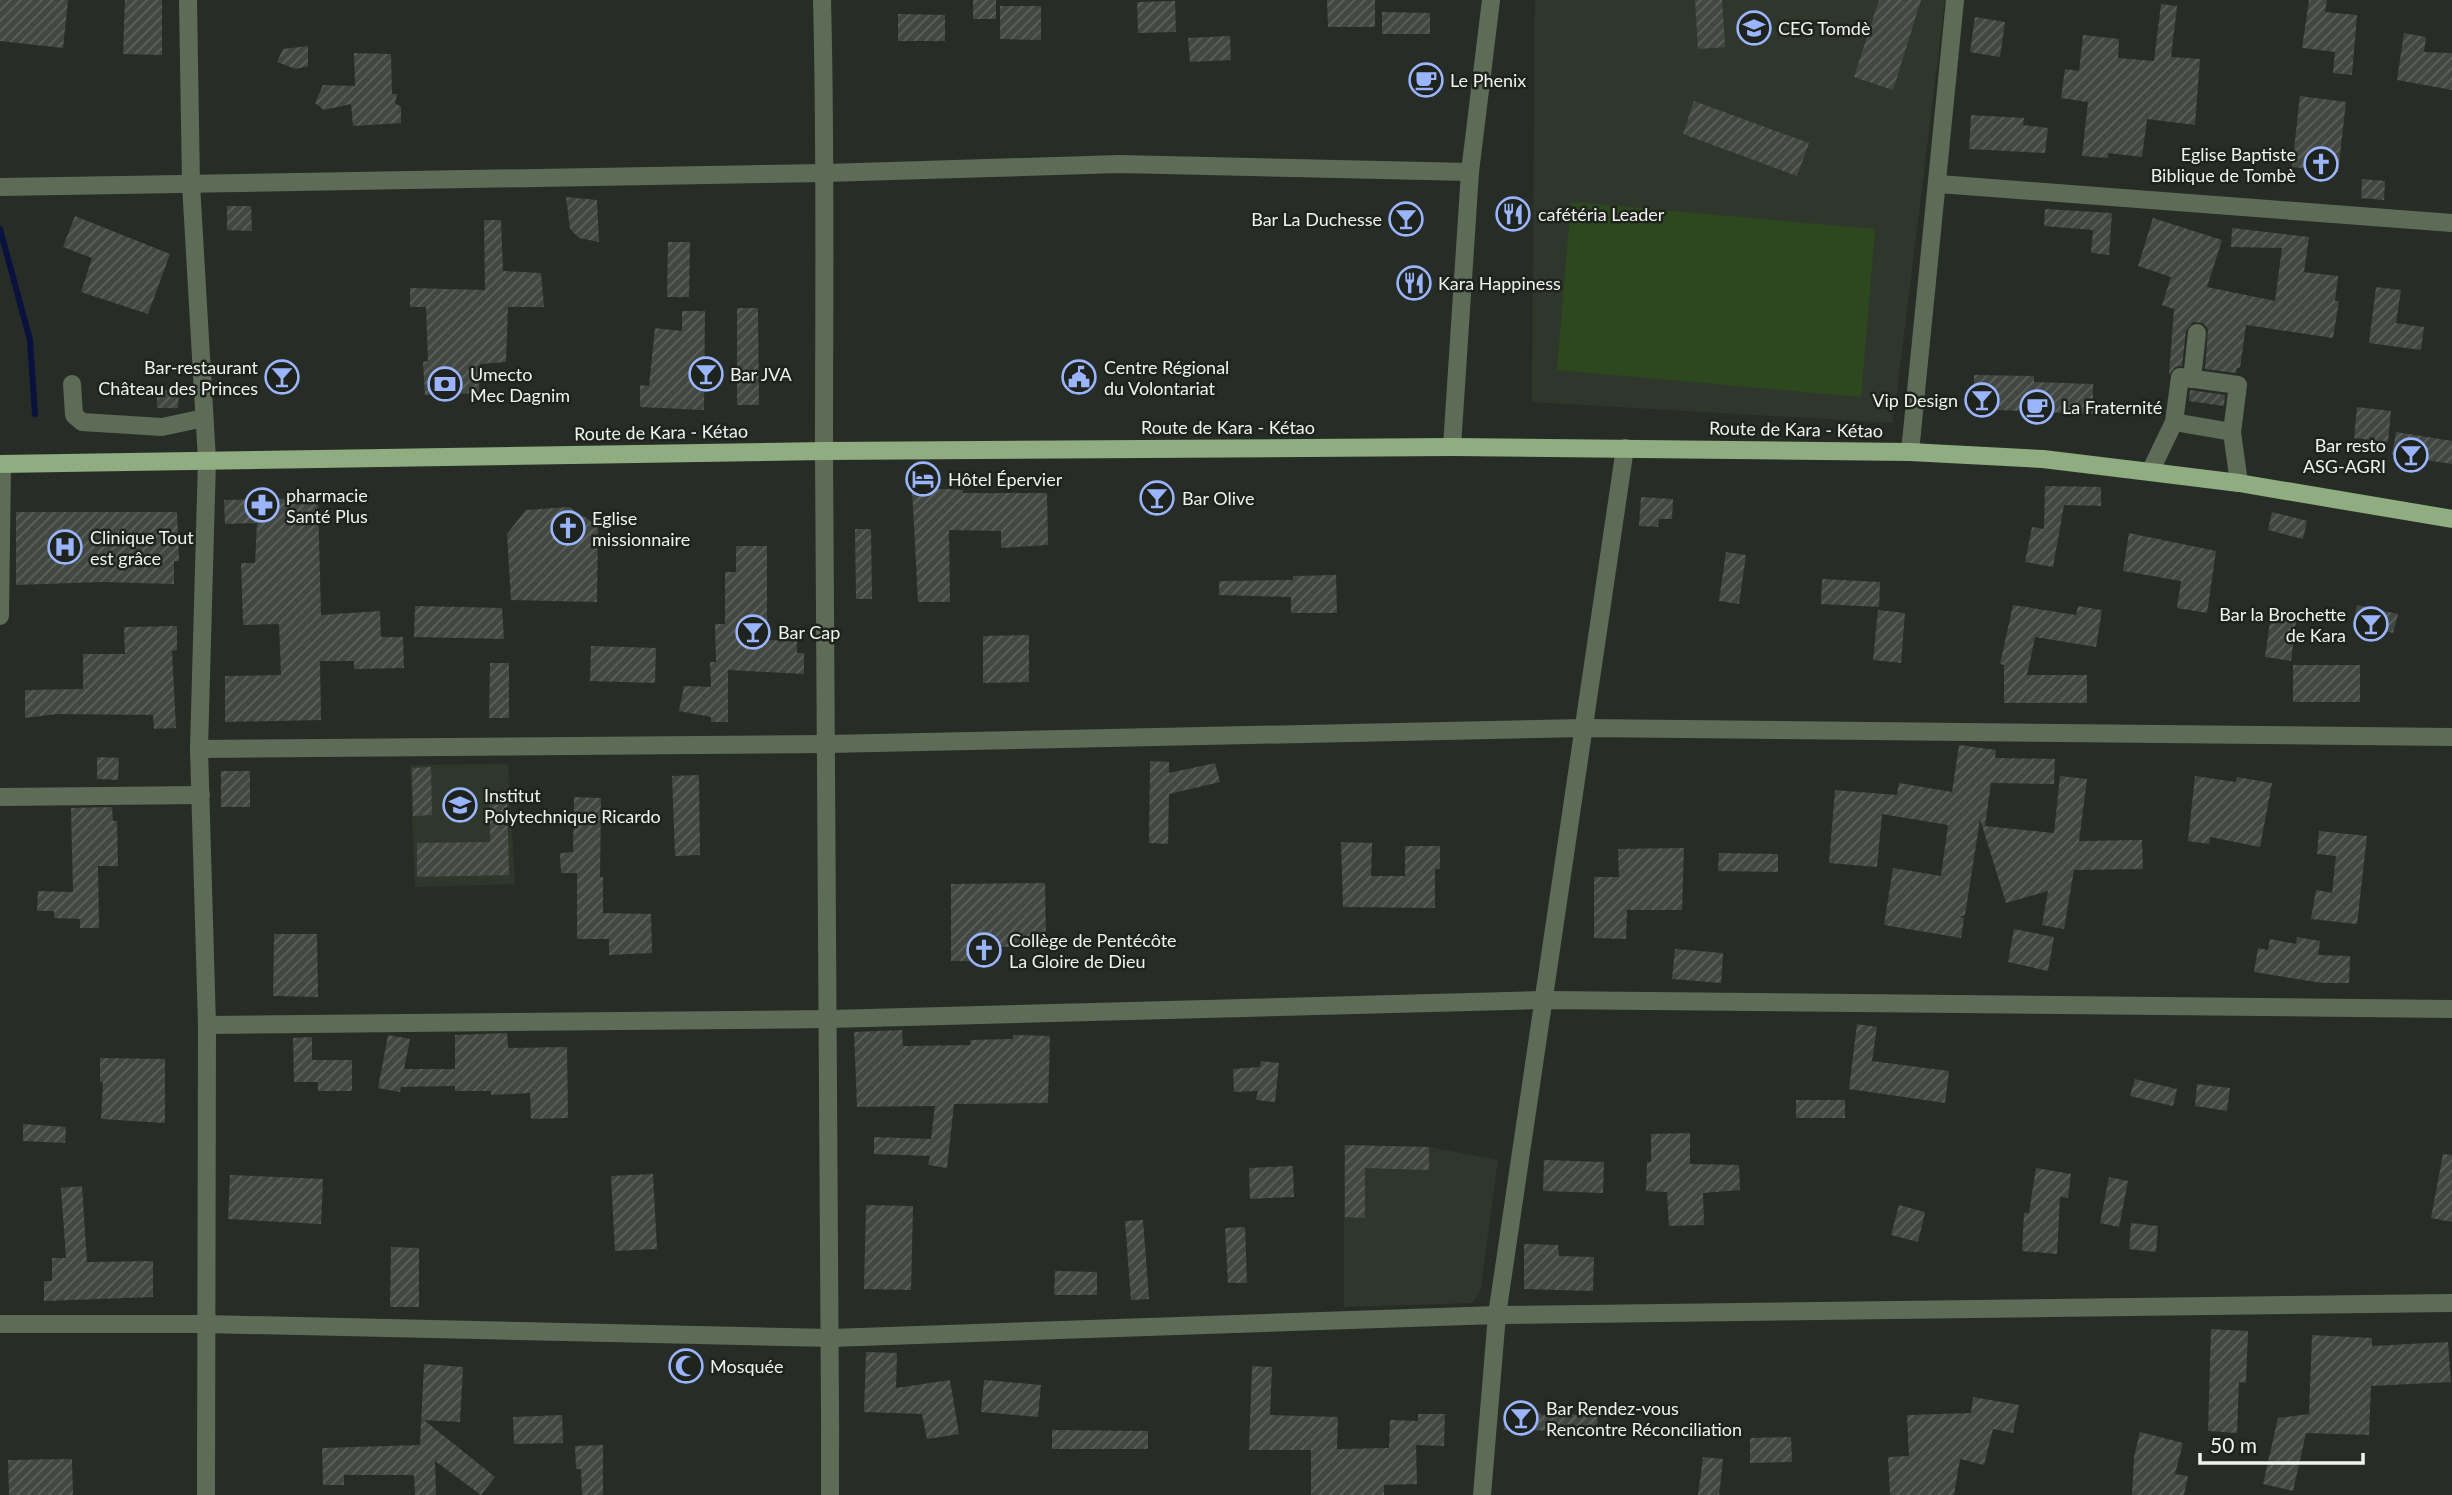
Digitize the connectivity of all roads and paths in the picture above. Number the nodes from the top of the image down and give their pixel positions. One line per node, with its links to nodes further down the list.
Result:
1 (188, 0): 7 (street)
2 (822, 0): 6 (street)
3 (1491, 0): 5 (street)
4 (1955, 0): 8 (street)
5 (1470, 172): 6 (street); 17 (street)
6 (827, 173): 7 (street); 19 (street)
7 (191, 184): 9 (street); 14 (street)
8 (1939, 184): 10 (street); 20 (street)
9 (0, 187)
10 (2452, 222)
11 (2197, 333): 12 (street)
12 (2192, 379): 15 (street); 16 (street)
13 (72, 384): 14 (street)
14 (204, 418): 21 (street)
15 (2175, 422): 16 (street); 23 (street)
16 (2232, 432): 24 (street)
17 (1452, 447): 18 (main road, Route de Kara - Kétao); 19 (main road, Route de Kara - Kétao)
18 (1625, 448): 20 (main road, Route de Kara - Kétao); 27 (street)
19 (824, 451): 21 (main road, Route de Kara - Kétao); 29 (street)
20 (1910, 452): 23 (main road, Route de Kara - Kétao)
21 (207, 460): 22 (main road, Route de Kara - Kétao); 30 (street)
22 (1, 464): 26 (street)
23 (2150, 471): 24 (main road, Route de Kara - Kétao)
24 (2239, 483): 25 (main road, Route de Kara - Kétao)
25 (2452, 519)
26 (0, 615)
27 (1584, 728): 28 (street); 29 (street); 33 (street)
28 (2452, 737)
29 (828, 744): 30 (street); 35 (street)
30 (200, 749): 31 (street)
31 (201, 795): 32 (street); 36 (street)
32 (0, 797)
33 (1544, 1000): 34 (street); 35 (street); 38 (street)
34 (2452, 1009)
35 (830, 1019): 36 (street); 41 (street)
36 (206, 1025): 40 (street)
37 (2452, 1303): 38 (street)
38 (1497, 1315): 41 (street); 44 (street)
39 (0, 1324): 40 (street)
40 (205, 1324): 41 (street); 42 (street)
41 (831, 1338): 43 (street)
42 (206, 1495)
43 (831, 1495)
44 (1482, 1495)

